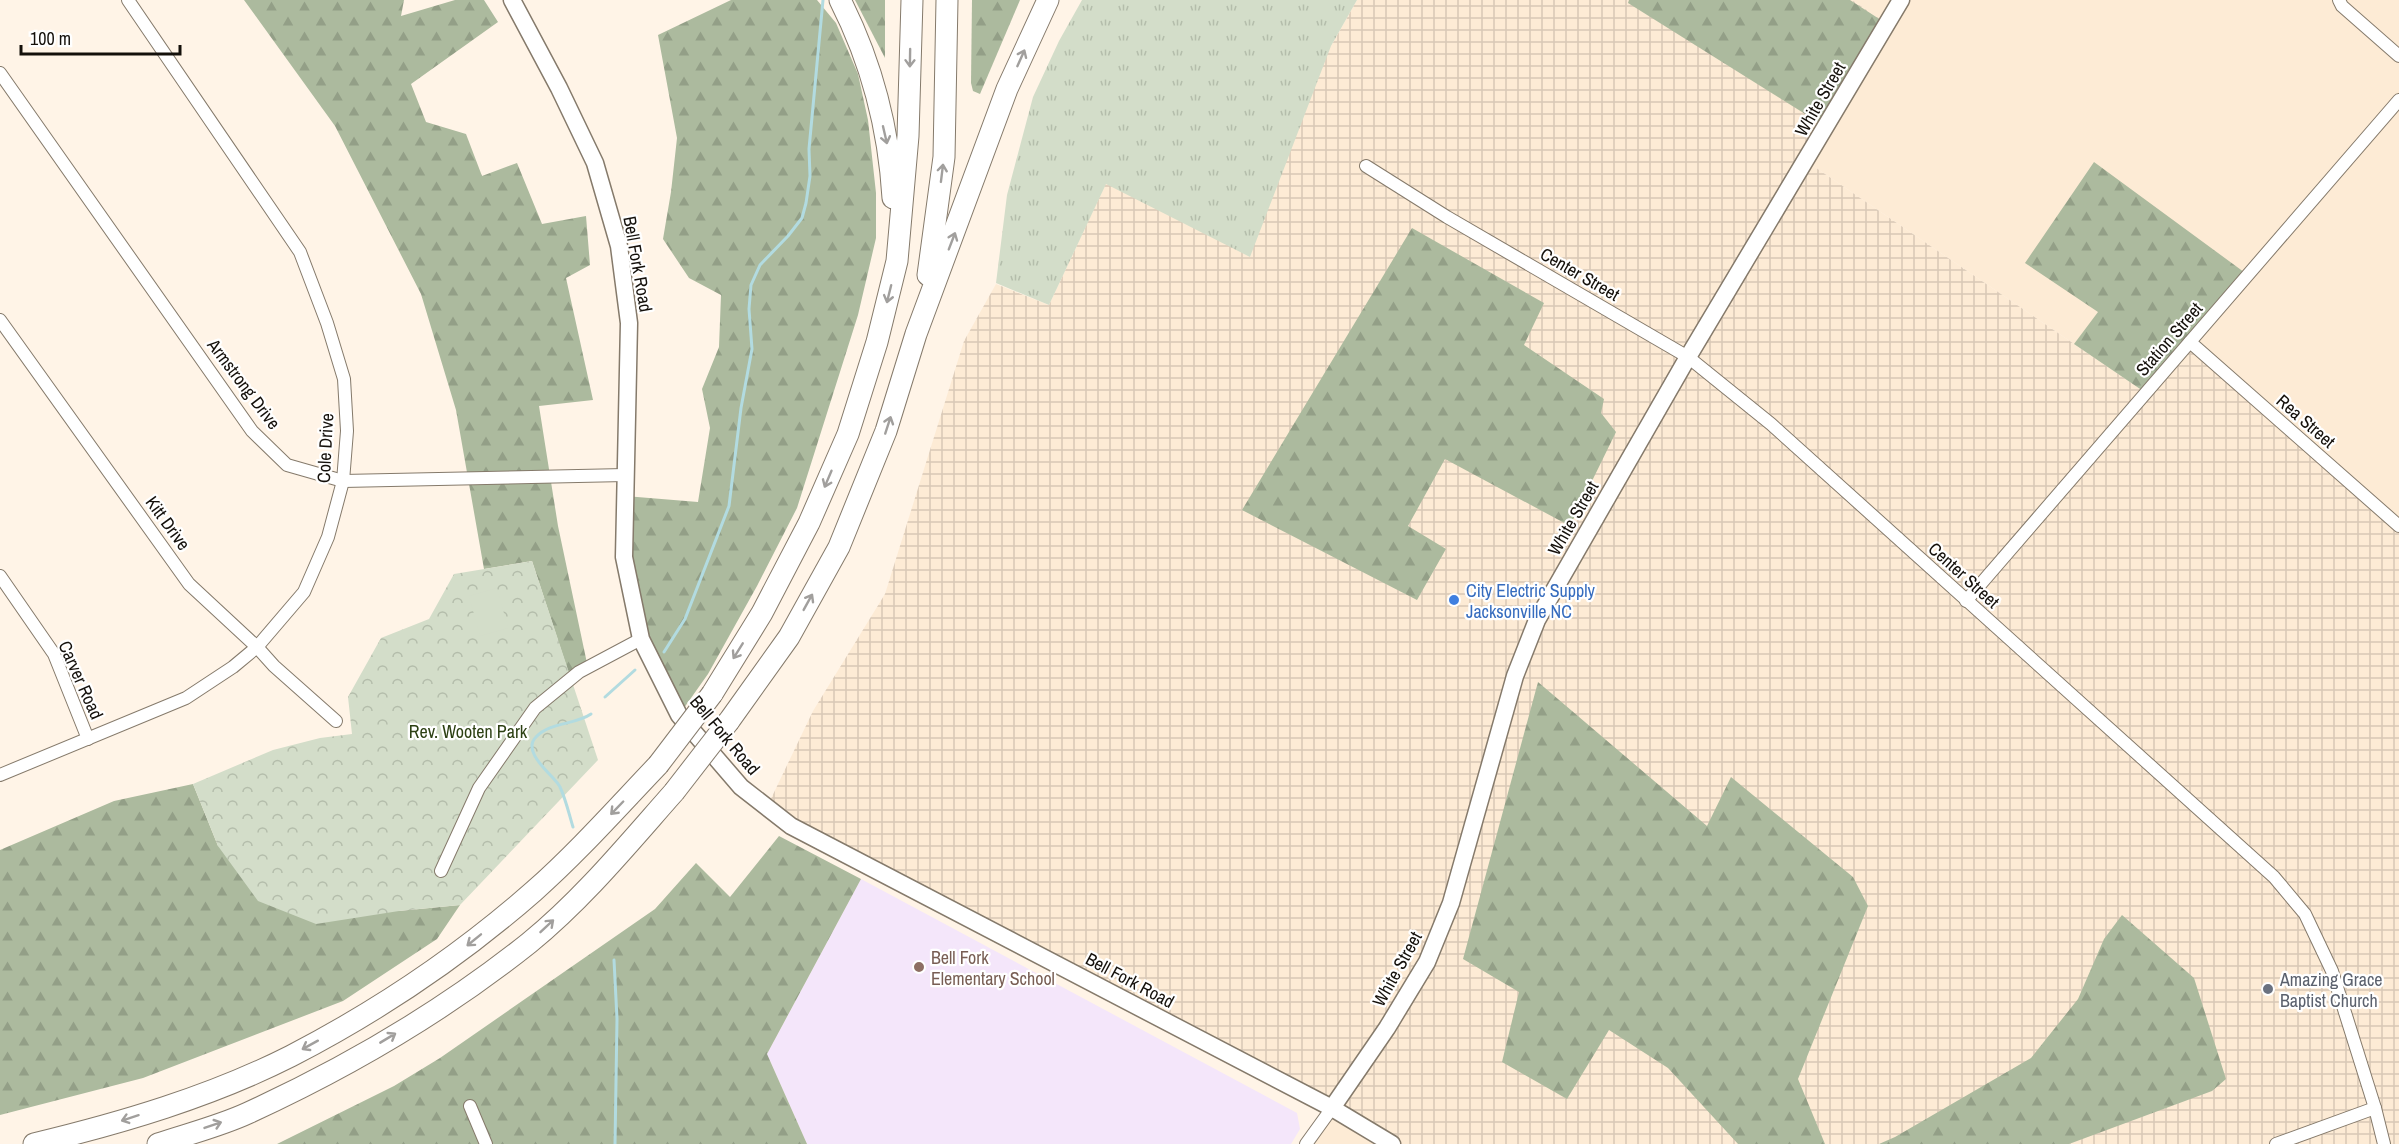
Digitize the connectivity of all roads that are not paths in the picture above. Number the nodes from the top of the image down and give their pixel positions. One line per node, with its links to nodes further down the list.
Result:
1 (128, 0): 19 (street, Cole Drive)
2 (512, 0): 18 (main road, Bell Fork Road)
3 (840, 0): 13 (highway, one-way to 13)
4 (912, 0): 13 (highway, one-way to 13)
5 (947, 0): 15 (highway, one-way to 5)
6 (1048, 0): 15 (highway, one-way to 6)
7 (1901, 0): 17 (main road, White Street)
8 (2339, 0): 9 (street)
9 (2399, 56)
10 (0, 73): 19 (street, Armstrong Drive)
11 (2399, 100): 16 (street, Station Street)
12 (1366, 166): 17 (street, Center Street)
13 (897, 261): 32 (highway, one-way to 32, bridge)
14 (0, 320): 24 (street, Kitt Drive)
15 (916, 334): 33 (highway, one-way to 15, bridge)
16 (2190, 342): 20 (street, Rea Street); 22 (street, Station Street)
17 (1688, 357): 22 (street, Center Street); 30 (main road, White Street)
18 (625, 475): 19 (street, Armstrong Drive); 23 (main road, Bell Fork Road)
19 (343, 481): 24 (street, Cole Drive)
20 (2399, 526)
21 (0, 576): 26 (street, Carver Road)
22 (1966, 601): 31 (street, Center Street)
23 (641, 639): 28 (street); 30 (main road, Bell Fork Road)
24 (257, 647): 25 (street, Kitt Drive); 26 (street, Cole Drive)
25 (336, 721)
26 (88, 739): 27 (street, Cole Drive)
27 (0, 775)
28 (441, 871)
29 (470, 1106): 34 (street)
30 (1332, 1108): 35 (street, White Street); 36 (main road, Bell Fork Road)
31 (2375, 1108): 37 (street); 38 (street, Center Street)
32 (34, 1144)
33 (158, 1144)
34 (486, 1144)
35 (1306, 1144)
36 (1392, 1144)
37 (2276, 1144)
38 (2384, 1144)

